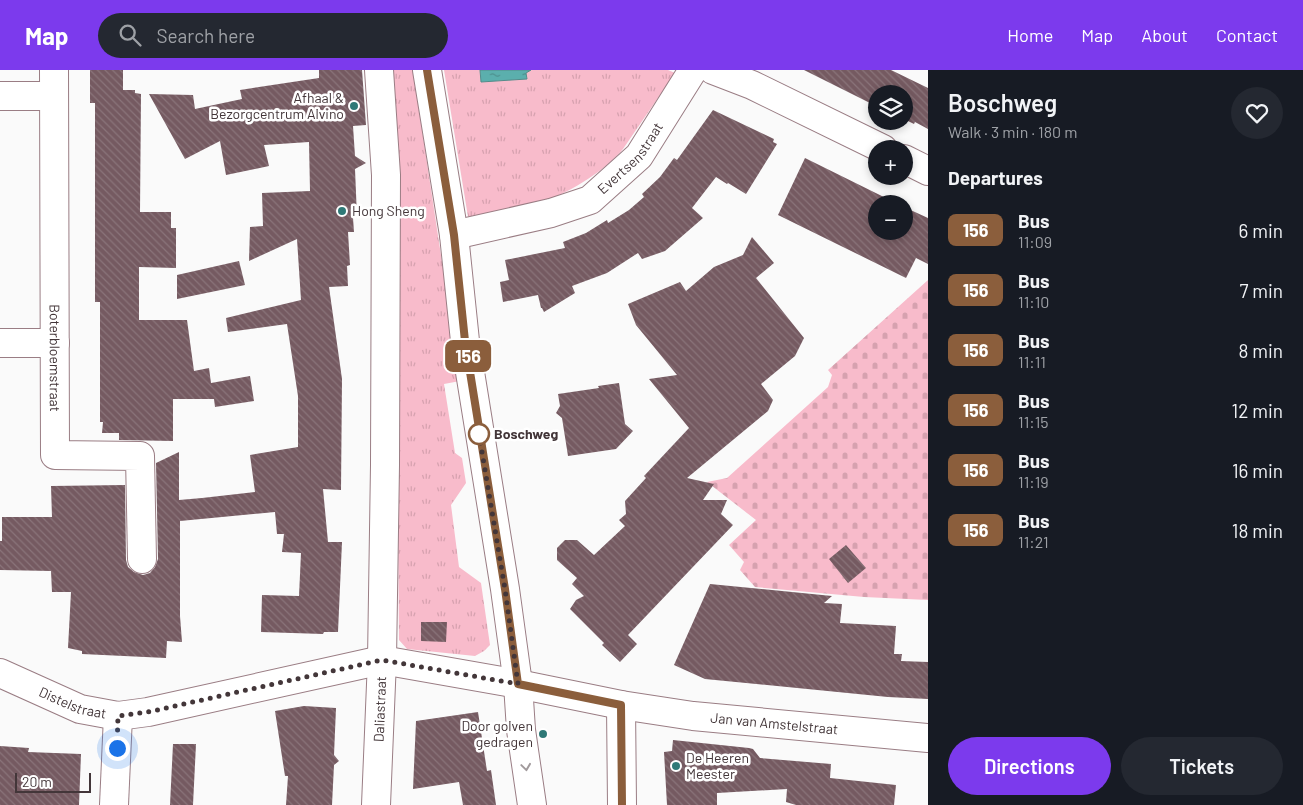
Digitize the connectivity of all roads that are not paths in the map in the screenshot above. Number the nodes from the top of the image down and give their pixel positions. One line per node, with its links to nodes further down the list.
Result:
1 (380, 70): 15 (street)
2 (427, 70): 11 (street)
3 (693, 70): 11 (street, Evertsenstraat)
4 (713, 70): 5 (street)
5 (756, 78): 8 (street)
6 (54, 83): 7 (street); 13 (street, Boterbloemstraat)
7 (0, 96)
8 (868, 141)
9 (913, 164): 10 (street)
10 (928, 171)
11 (454, 235): 17 (street)
12 (0, 343): 13 (street)
13 (56, 343): 14 (street, Boterbloemstraat)
14 (142, 560)
15 (382, 660): 17 (street, Daliastraat); 19 (street, Distelstraat); 22 (street, Daliastraat)
16 (0, 673): 19 (street, Distelstraat)
17 (518, 684): 18 (street); 23 (street, one-way to 23)
18 (621, 705): 20 (street, Jan van Amstelstraat); 24 (street)
19 (118, 716): 21 (street)
20 (928, 738)
21 (114, 805)
22 (376, 805)
23 (532, 805)
24 (622, 805)

